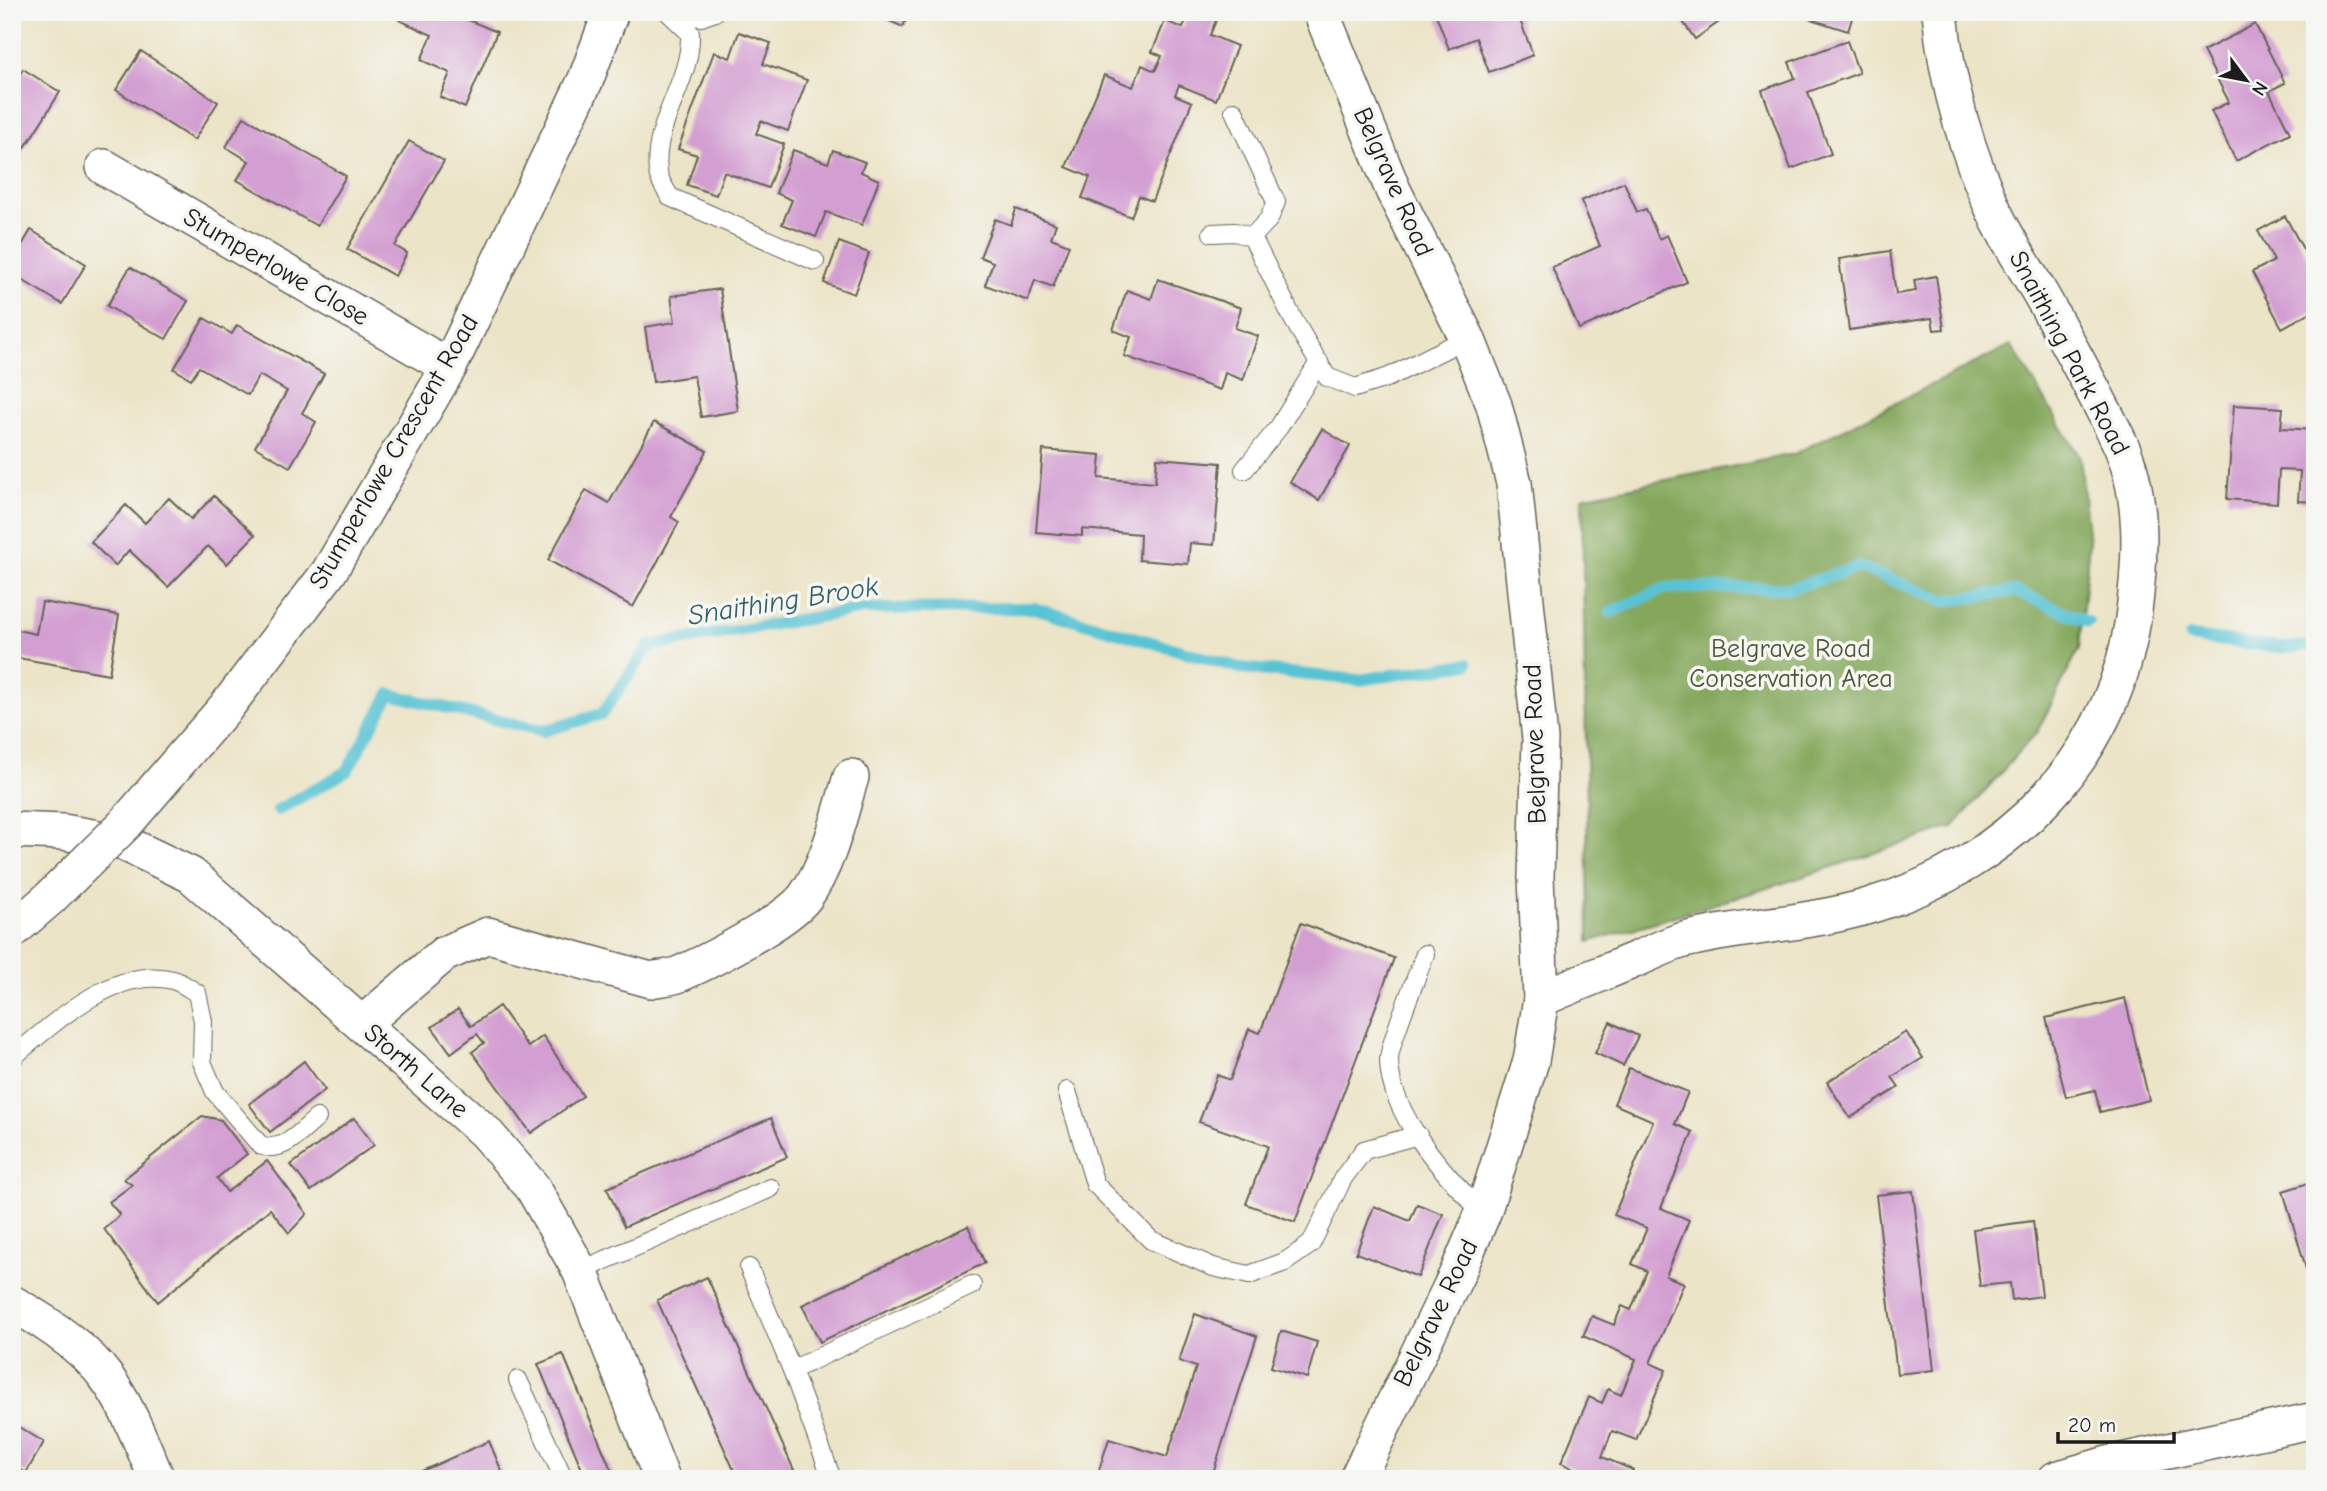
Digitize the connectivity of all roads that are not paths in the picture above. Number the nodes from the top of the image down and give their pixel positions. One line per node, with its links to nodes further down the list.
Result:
1 (611, 12): 13 (street, Stumperlowe Crescent Road)
2 (715, 12): 5 (lane)
3 (1321, 12): 11 (street, Belgrave Road)
4 (1940, 12): 19 (street, Snaithing Park Road)
5 (671, 14): 10 (lane)
6 (1234, 111): 9 (lane)
7 (104, 167): 13 (street, Stumperlowe Close)
8 (1212, 233): 9 (lane)
9 (1252, 237): 12 (lane)
10 (815, 261)
11 (1467, 338): 12 (lane); 19 (street, Belgrave Road)
12 (1319, 362): 14 (lane)
13 (449, 367): 17 (street, Stumperlowe Crescent Road, bridge)
14 (1244, 470)
15 (851, 777): 20 (street)
16 (12, 830): 20 (street, Storth Lane)
17 (12, 931)
18 (1425, 954): 24 (lane)
19 (1541, 999): 26 (street, Belgrave Road)
20 (362, 1024): 28 (street, Storth Lane)
21 (12, 1058): 23 (lane)
22 (1067, 1091): 24 (lane)
23 (317, 1118)
24 (1418, 1135): 26 (lane)
25 (771, 1188): 28 (lane)
26 (1483, 1213): 38 (street, Belgrave Road)
27 (750, 1268): 31 (lane)
28 (580, 1271): 36 (street, Storth Lane)
29 (972, 1285): 31 (lane)
30 (12, 1303): 34 (street)
31 (792, 1370): 37 (lane)
32 (517, 1380): 35 (lane)
33 (2315, 1420): 39 (street)
34 (157, 1479)
35 (564, 1479)
36 (662, 1479)
37 (832, 1479)
38 (1357, 1479)
39 (2056, 1479)

